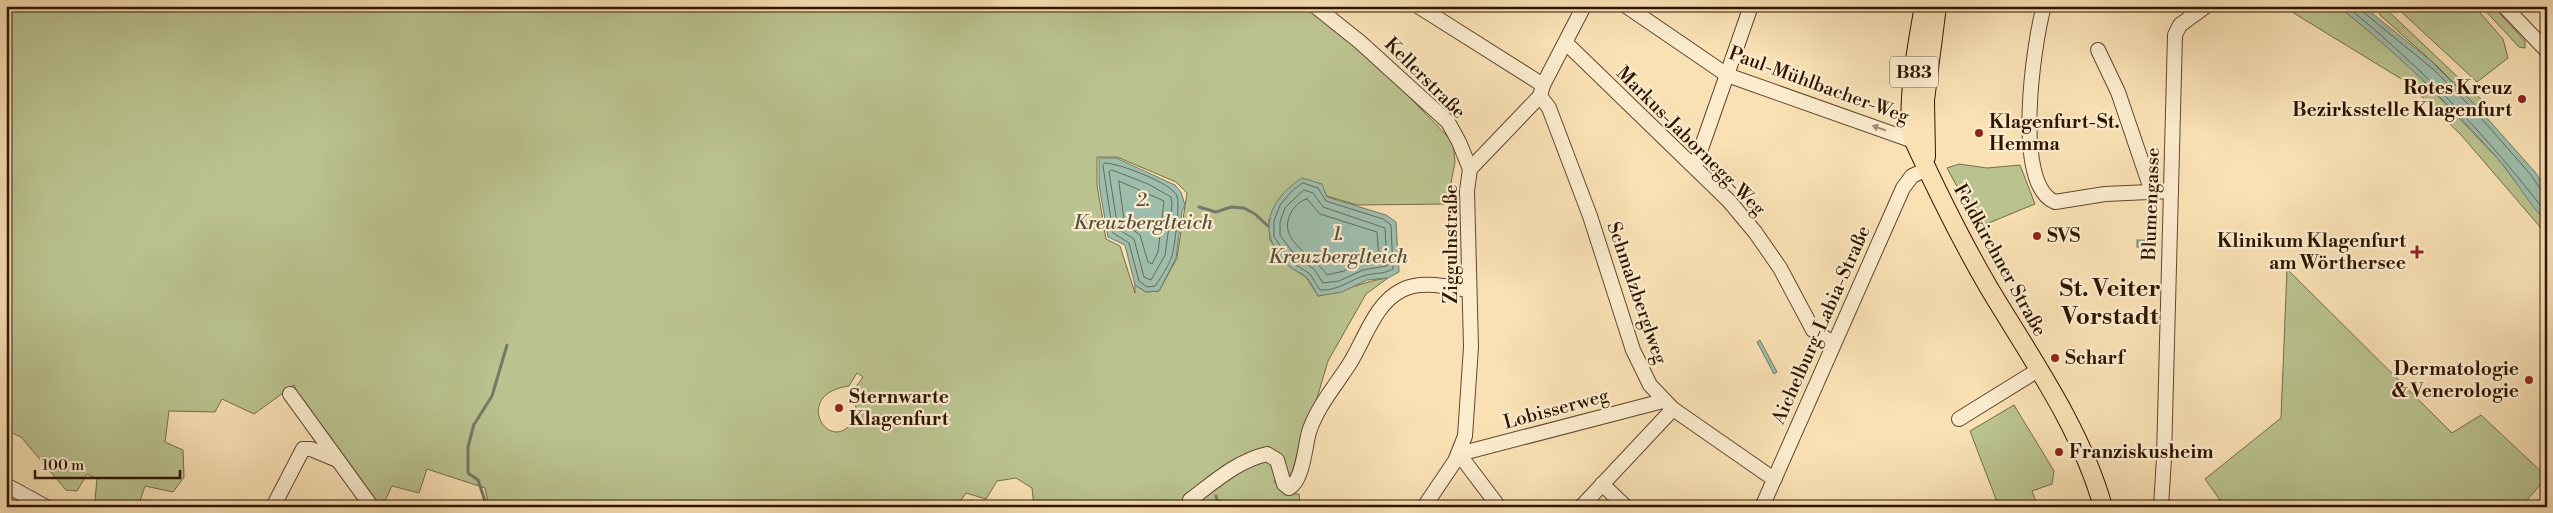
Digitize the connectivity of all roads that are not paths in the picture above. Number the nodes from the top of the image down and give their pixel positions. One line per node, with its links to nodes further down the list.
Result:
1 (1315, 6): 18 (street, Kellerstraße)
2 (1418, 6): 15 (street)
3 (1584, 6): 11 (street, Ziggulnstraße)
4 (1626, 6): 14 (street, Paul-Mühlbacher-Weg)
5 (1751, 6): 14 (street)
6 (1924, 6): 16 (main road, Feldkirchner Straße / B83)
7 (1937, 6): 16 (main road, Feldkirchner Straße / B83)
8 (2044, 6): 21 (street)
9 (2206, 6): 20 (street, Blumengasse)
10 (2504, 6): 13 (street)
11 (1566, 43): 15 (street, Ziggulnstraße); 17 (street, Markus-Jabornegg-Weg)
12 (2098, 50): 21 (street)
13 (2547, 51)
14 (1727, 75): 16 (street, Paul-Mühlbacher-Weg, one-way to 14); 17 (street)
15 (1541, 91): 18 (street, Ziggulnstraße); 26 (street, Schmalzberglweg)
16 (1919, 142): 19 (main road, Feldkirchner Straße / B83)
17 (1694, 166): 23 (street, Markus-Jabornegg-Weg)
18 (1470, 169): 22 (street, Ziggulnstraße)
19 (1927, 169): 23 (street, Aichelburg-Labia-Straße); 24 (main road, Feldkirchner Straße)
20 (2171, 191): 21 (street); 43 (street, Blumengasse)
21 (2152, 192)
22 (1469, 290): 28 (street, Ziggulnstraße); 33 (street)
23 (1833, 343): 30 (street, Aichelburg-Labia-Straße)
24 (2038, 370): 27 (street); 42 (main road, Feldkirchner Straße)
25 (290, 394): 29 (street)
26 (1668, 405): 28 (street, Lobisserweg); 30 (street, Schmalzberglweg); 31 (street)
27 (1959, 419)
28 (1459, 454): 37 (street, Ziggulnstraße); 38 (street)
29 (335, 459): 35 (street); 36 (street)
30 (1775, 478): 41 (street, Aichelburg-Labia-Straße)
31 (1602, 484): 39 (street); 40 (street)
32 (6, 485): 34 (street)
33 (1190, 500)
34 (46, 507)
35 (273, 507)
36 (372, 507)
37 (1424, 507)
38 (1499, 507)
39 (1581, 507)
40 (1626, 507)
41 (1762, 507)
42 (2103, 507)
43 (2161, 507)

